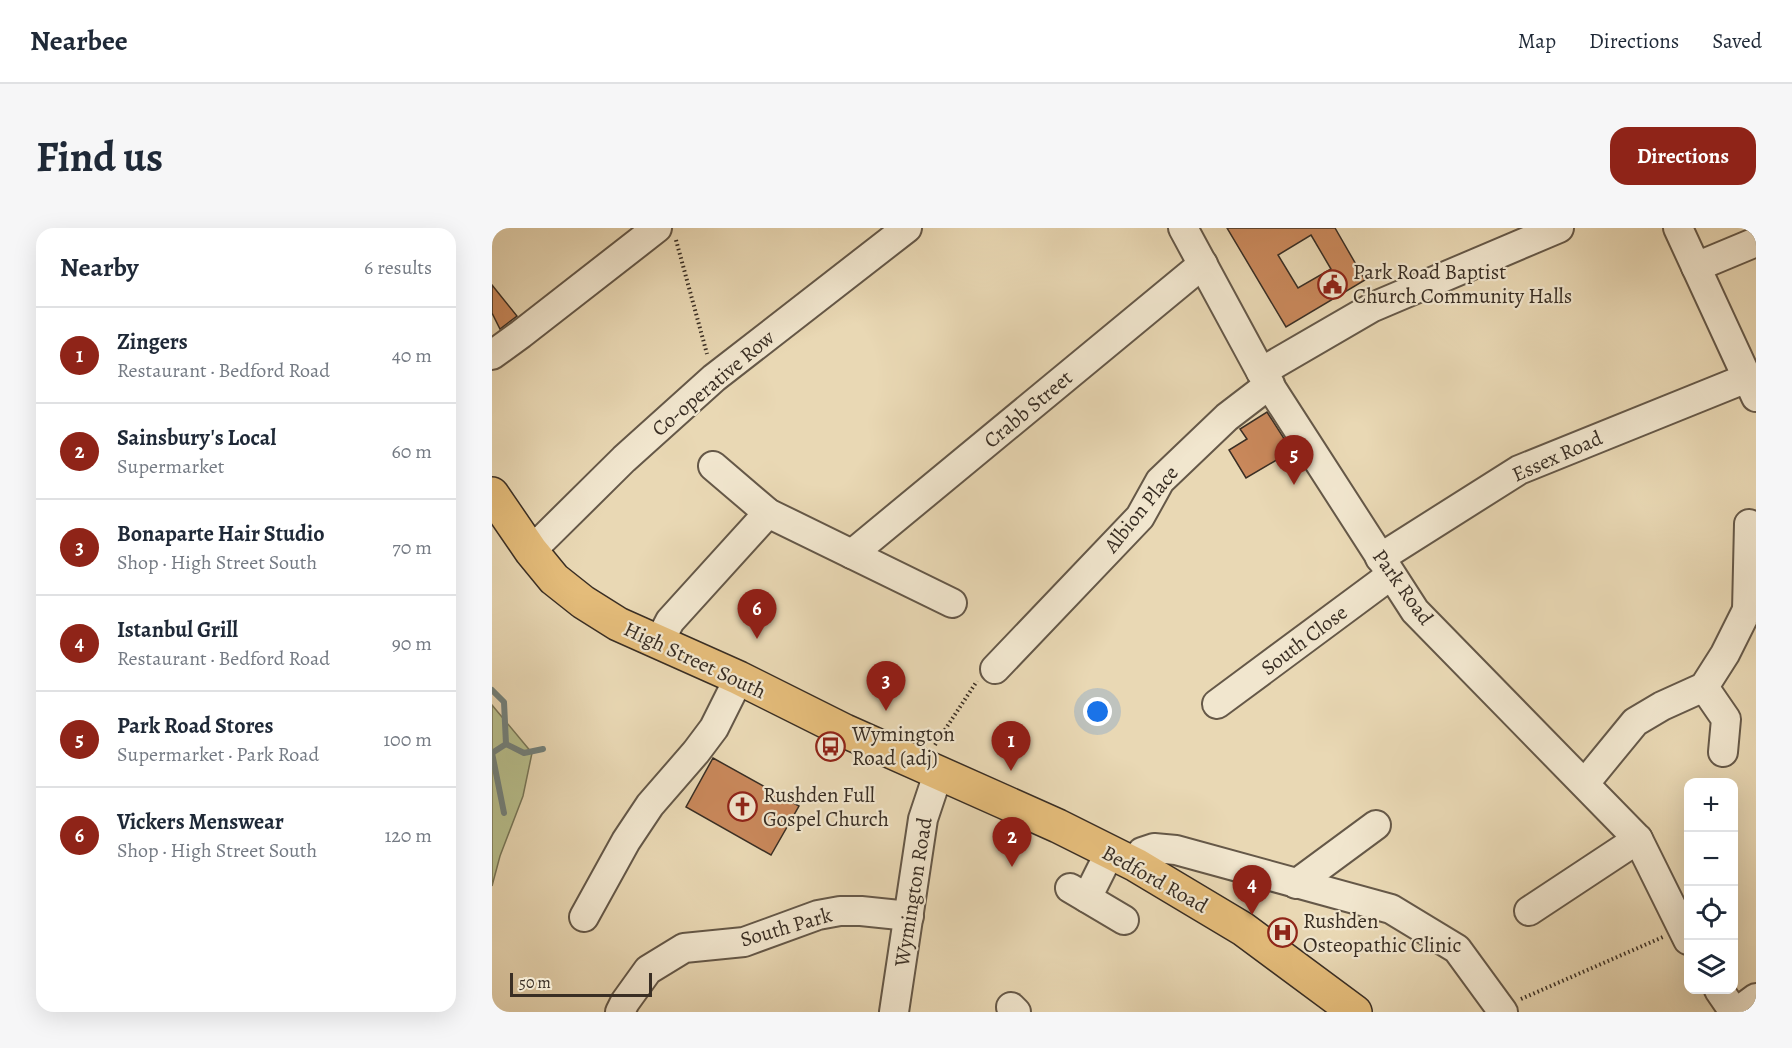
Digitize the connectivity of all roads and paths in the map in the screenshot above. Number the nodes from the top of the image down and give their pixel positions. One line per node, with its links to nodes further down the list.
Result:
1 (907, 228): 10 (street, Co-operative Row)
2 (1183, 228): 7 (street, Park Road)
3 (1558, 228): 11 (street, Albion Place)
4 (1678, 228): 8 (street)
5 (667, 234): 9 (street); 10 (path)
6 (1756, 242): 8 (street)
7 (1203, 264): 11 (street, Park Road); 18 (street, Crabb Street)
8 (1696, 267): 12 (street)
9 (492, 355)
10 (714, 378): 17 (street, Co-operative Row)
11 (1266, 378): 19 (street, Park Road); 23 (street, Albion Place)
12 (1752, 387): 19 (street, Essex Road)
13 (713, 466): 15 (street)
14 (492, 494): 17 (main road, High Street South)
15 (768, 513): 18 (street); 22 (street)
16 (1749, 524): 21 (street)
17 (531, 551): 22 (main road, High Street South)
18 (852, 554): 20 (street)
19 (1385, 566): 26 (street, South Close); 29 (street, Park Road)
20 (952, 603)
21 (1752, 609): 25 (street)
22 (659, 642): 24 (main road, High Street South)
23 (995, 669): 28 (path)
24 (738, 678): 28 (main road, High Street South); 36 (street)
25 (1704, 687): 27 (street); 29 (street)
26 (1217, 704)
27 (1723, 752)
28 (930, 770): 32 (main road, Bedford Road); 35 (street, Wymington Road)
29 (1585, 783): 31 (street, Park Road)
30 (1376, 825): 33 (street)
31 (1638, 839): 34 (street); 38 (street, Park Road)
32 (1123, 859): 33 (street); 37 (street); 45 (main road, Bedford Road)
33 (1296, 884): 42 (street)
34 (1530, 911)
35 (909, 916): 43 (street, South Park); 44 (street, Wymington Road)
36 (584, 917)
37 (1124, 921)
38 (1684, 930)
39 (1684, 935): 42 (path)
40 (1722, 994): 46 (street)
41 (1756, 998): 46 (street)
42 (1501, 1010)
43 (620, 1012)
44 (894, 1012)
45 (1355, 1012)
46 (1736, 1012)

